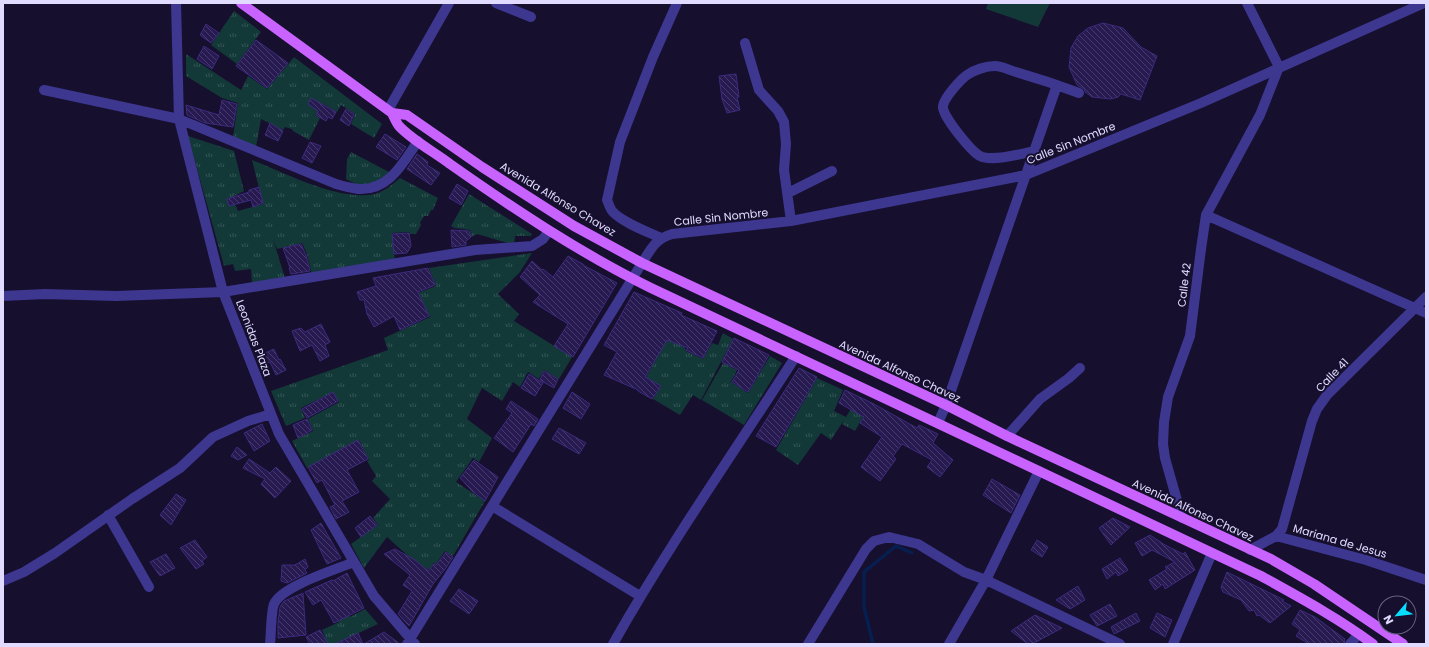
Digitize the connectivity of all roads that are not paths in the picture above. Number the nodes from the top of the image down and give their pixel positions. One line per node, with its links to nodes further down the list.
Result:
1 (176, 3): 15 (street, Leonidas Plaza)
2 (241, 3): 14 (main road, Avenida Alfonso Chavez)
3 (449, 3): 14 (street)
4 (496, 3): 8 (street)
5 (677, 3): 24 (street)
6 (1247, 3): 10 (street)
7 (1424, 3): 10 (street, Calle Sin Nombre)
8 (531, 17)
9 (744, 43): 20 (street)
10 (1279, 67): 19 (street, Calle Sin Nombre); 21 (street, Calle 42)
11 (1057, 85): 13 (street); 17 (street); 17 (street)
12 (44, 90): 15 (street)
13 (1079, 93)
14 (390, 111): 16 (main road, Avenida Alfonso Chavez); 25 (main road, Avenida Alfonso Chavez)
15 (179, 119): 16 (street); 27 (street, Leonidas Plaza)
16 (418, 141): 23 (main road, Avenida Alfonso Chavez)
17 (1034, 151): 19 (street)
18 (832, 171): 20 (street)
19 (1026, 175): 22 (street, Calle Sin Nombre); 34 (street)
20 (788, 193): 22 (street)
21 (1206, 215): 30 (street); 41 (street, Calle 42)
22 (791, 221): 24 (street, Calle Sin Nombre)
23 (549, 231): 26 (main road, Avenida Alfonso Chavez); 27 (street)
24 (660, 238): 25 (street)
25 (642, 263): 26 (street); 34 (main road, Avenida Alfonso Chavez)
26 (633, 279): 32 (main road, Avenida Alfonso Chavez); 39 (street)
27 (223, 292): 28 (street); 35 (street, Leonidas Plaza)
28 (3, 296)
29 (1426, 297): 30 (street, Calle 41)
30 (1416, 308): 31 (street); 42 (street, Calle 41)
31 (1426, 313)
32 (796, 356): 36 (main road, Avenida Alfonso Chavez); 50 (street)
33 (1080, 368): 37 (street)
34 (946, 405): 36 (street); 37 (main road, Avenida Alfonso Chavez)
35 (271, 414): 40 (street); 45 (street, Leonidas Plaza)
36 (938, 423): 38 (main road, Avenida Alfonso Chavez)
37 (1007, 436): 41 (main road, Avenida Alfonso Chavez)
38 (1039, 471): 44 (main road, Avenida Alfonso Chavez); 46 (street)
39 (492, 506): 50 (street); 52 (street)
40 (108, 515): 48 (street); 49 (street)
41 (1182, 518): 43 (main road, Avenida Alfonso Chavez)
42 (1276, 536): 43 (street, Mariana de Jesus); 47 (street, Mariana de Jesus)
43 (1250, 550): 61 (main road, Avenida Alfonso Chavez)
44 (1212, 553): 51 (main road, Avenida Alfonso Chavez); 58 (street)
45 (354, 562): 52 (street, Leonidas Plaza); 53 (street)
46 (986, 580): 55 (street); 56 (street); 57 (street)
47 (1426, 580)
48 (3, 581)
49 (149, 587)
50 (640, 596): 54 (street)
51 (1359, 634): 59 (street); 60 (main road, Avenida Alfonso Chavez)
52 (411, 642)
53 (270, 644)
54 (613, 644)
55 (808, 644)
56 (949, 644)
57 (1120, 644)
58 (1173, 644)
59 (1350, 644)
60 (1373, 644)
61 (1402, 644)

